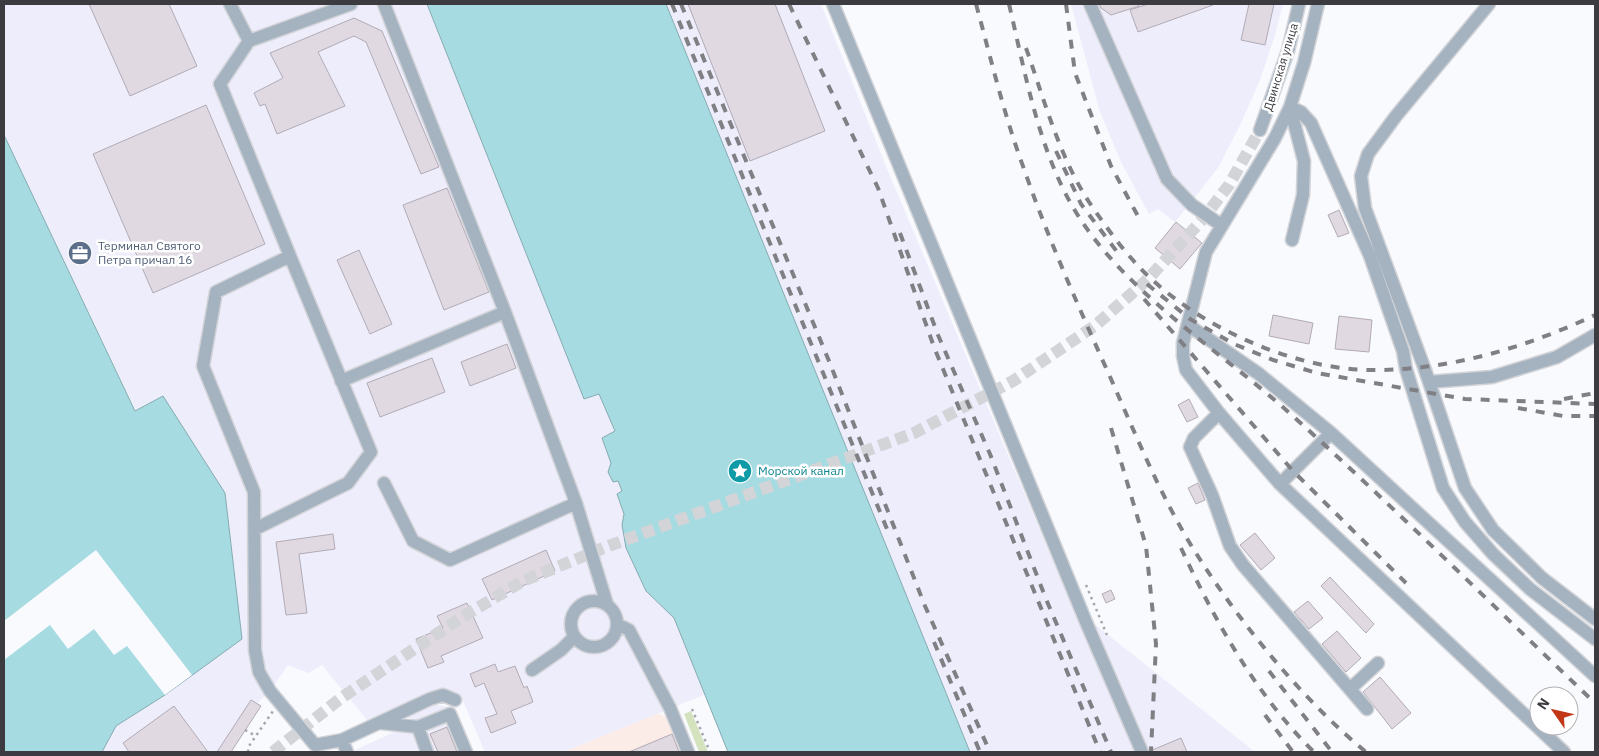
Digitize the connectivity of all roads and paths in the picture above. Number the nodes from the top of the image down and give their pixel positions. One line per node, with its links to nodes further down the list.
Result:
1 (230, 4): 9 (street)
2 (351, 4): 9 (street)
3 (384, 4): 15 (street)
4 (833, 4): 51 (street)
5 (1090, 4): 12 (street)
6 (1299, 4): 11 (street, Двинская улица)
7 (1318, 4): 10 (street)
8 (1489, 4): 19 (street)
9 (249, 41): 14 (street)
10 (1290, 107): 12 (street); 13 (street); 30 (street)
11 (1260, 130)
12 (1220, 225): 16 (street)
13 (1292, 240)
14 (290, 256): 18 (street); 25 (street)
15 (505, 312): 18 (street); 24 (street)
16 (1188, 325): 20 (street); 21 (street)
17 (1595, 335): 19 (street)
18 (341, 381): 25 (street)
19 (1429, 382): 27 (street)
20 (1219, 413): 23 (street); 34 (street)
21 (1330, 433): 23 (street); 33 (street)
22 (384, 483): 24 (street)
23 (1280, 484): 52 (street)
24 (576, 503): 26 (street)
25 (255, 529): 36 (street)
26 (607, 604): 28 (street); 29 (street)
27 (1595, 619)
28 (617, 624): 29 (street); 49 (street)
29 (574, 637): 32 (street)
30 (1595, 639)
31 (1378, 663): 34 (street)
32 (532, 670)
33 (1595, 676)
34 (1350, 689): 38 (street)
35 (455, 700): 39 (street)
36 (279, 702): 42 (path); 44 (street)
37 (692, 708): 50 (path)
38 (1367, 709)
39 (378, 722): 40 (street); 43 (street)
40 (418, 727): 47 (street); 48 (street)
41 (245, 730): 42 (path)
42 (256, 736): 45 (path)
43 (342, 740): 44 (street); 46 (street)
44 (310, 749)
45 (248, 752)
46 (346, 752)
47 (427, 752)
48 (466, 752)
49 (688, 752)
50 (710, 752)
51 (1142, 752)
52 (1564, 752)

